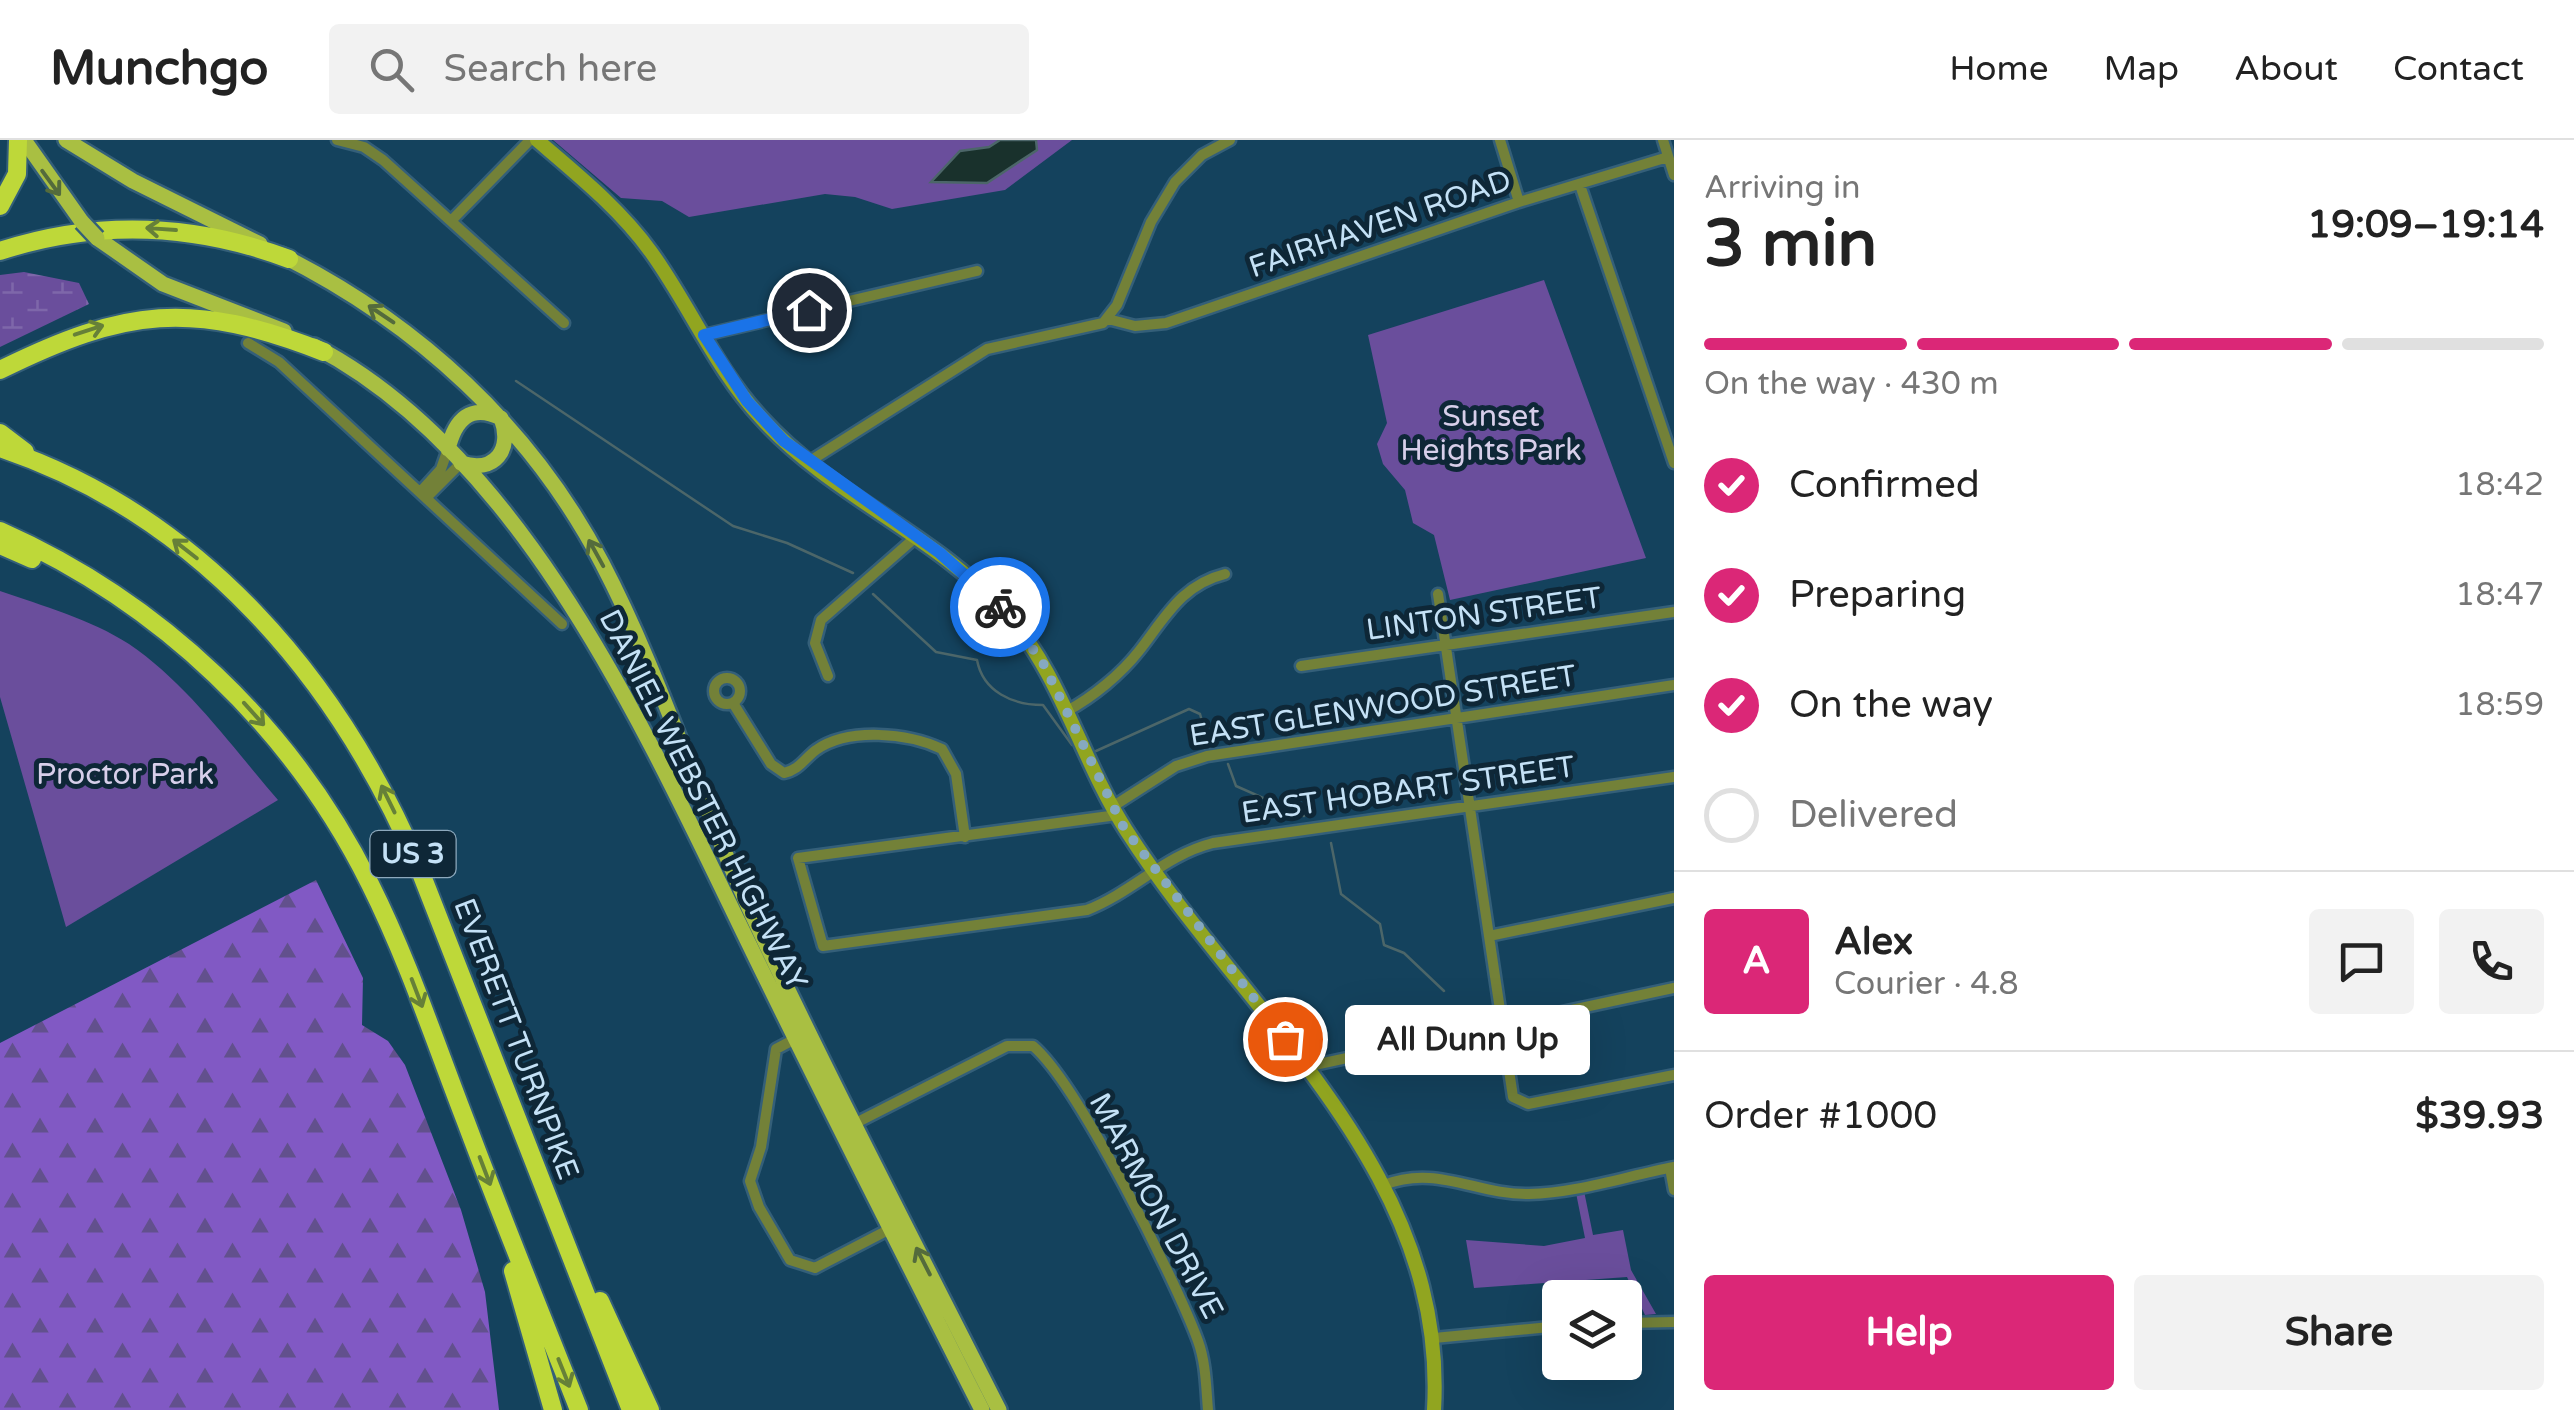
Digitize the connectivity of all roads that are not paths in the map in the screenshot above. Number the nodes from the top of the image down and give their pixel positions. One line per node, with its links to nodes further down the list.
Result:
1 (21, 140): 12 (highway); 21 (main road, DANIEL WEBSTER HIGHWAY, one-way to 21, bridge)
2 (66, 140): 15 (main road, DANIEL WEBSTER HIGHWAY)
3 (337, 140): 13 (street)
4 (534, 140): 13 (street); 19 (street)
5 (1230, 140): 17 (street)
6 (1500, 140): 11 (street)
7 (1664, 140): 8 (street)
8 (1668, 157): 9 (street); 10 (street, FAIRHAVEN ROAD)
9 (1674, 175)
10 (1580, 185): 11 (street, FAIRHAVEN ROAD); 30 (street)
11 (1519, 202): 17 (street, FAIRHAVEN ROAD)
12 (0, 206)
13 (451, 221): 18 (street)
14 (0, 251): 15 (highway, one-way to 14)
15 (290, 259): 23 (main road, DANIEL WEBSTER HIGHWAY, one-way to 15)
16 (977, 271): 19 (street)
17 (1108, 318): 27 (street)
18 (564, 323)
19 (704, 335): 27 (street)
20 (248, 344): 31 (street)
21 (324, 352): 22 (highway, one-way to 21); 26 (main road, DANIEL WEBSTER HIGHWAY)
22 (0, 370)
23 (500, 418): 26 (main road); 29 (main road); 60 (main road, DANIEL WEBSTER HIGHWAY, one-way to 23)
24 (0, 434): 28 (highway)
25 (0, 448): 28 (highway, EVERETT TURNPIKE / US 3)
26 (448, 449): 29 (main road, DANIEL WEBSTER HIGHWAY); 31 (street)
27 (810, 461): 33 (street)
28 (42, 464): 59 (highway, EVERETT TURNPIKE / US 3, one-way to 28)
29 (461, 464): 31 (street); 56 (main road, DANIEL WEBSTER HIGHWAY)
30 (1674, 464)
31 (424, 494): 38 (street)
32 (0, 531): 40 (highway, US 3)
33 (917, 536): 42 (street); 45 (street)
34 (0, 545): 40 (highway)
35 (1225, 574): 45 (street)
36 (1438, 594): 39 (street)
37 (1674, 612): 39 (street, LINTON STREET)
38 (562, 624)
39 (1446, 644): 41 (street, LINTON STREET); 46 (street)
40 (184, 646): 64 (highway, US 3, one-way to 64)
41 (1300, 666)
42 (828, 676)
43 (1674, 685): 46 (street, EAST GLENWOOD STREET)
44 (733, 703): 50 (street)
45 (1067, 711): 49 (street)
46 (1456, 718): 48 (street); 49 (street, EAST GLENWOOD STREET)
47 (1674, 777): 48 (street, EAST HOBART STREET)
48 (1470, 808): 51 (street, EAST HOBART STREET); 53 (street)
49 (1114, 811): 50 (street); 51 (street)
50 (966, 838): 51 (street, EAST HOBART STREET)
51 (1154, 870): 57 (street)
52 (1674, 898): 53 (street)
53 (1489, 936): 55 (street)
54 (1674, 988): 55 (street)
55 (1501, 1023): 57 (street); 58 (street)
56 (796, 1039): 60 (main road, DANIEL WEBSTER HIGHWAY); 65 (street)
57 (1305, 1067): 62 (street)
58 (1674, 1075)
59 (514, 1111): 72 (highway, EVERETT TURNPIKE / US 3); 73 (highway)
60 (847, 1127): 65 (main road, DANIEL WEBSTER HIGHWAY); 75 (main road, DANIEL WEBSTER HIGHWAY, one-way to 60); 76 (street, MARMON DRIVE)
61 (1672, 1168): 62 (street); 63 (street)
62 (1384, 1186): 69 (street)
63 (1674, 1190)
64 (503, 1217): 70 (highway); 71 (highway, US 3, one-way to 71)
65 (890, 1229): 74 (main road, DANIEL WEBSTER HIGHWAY)
66 (1674, 1322): 67 (street)
67 (1642, 1323)
68 (1542, 1328): 69 (street)
69 (1434, 1338): 77 (street)
70 (553, 1410)
71 (579, 1410)
72 (631, 1410)
73 (650, 1410)
74 (982, 1410)
75 (999, 1410)
76 (1208, 1410)
77 (1434, 1410)

